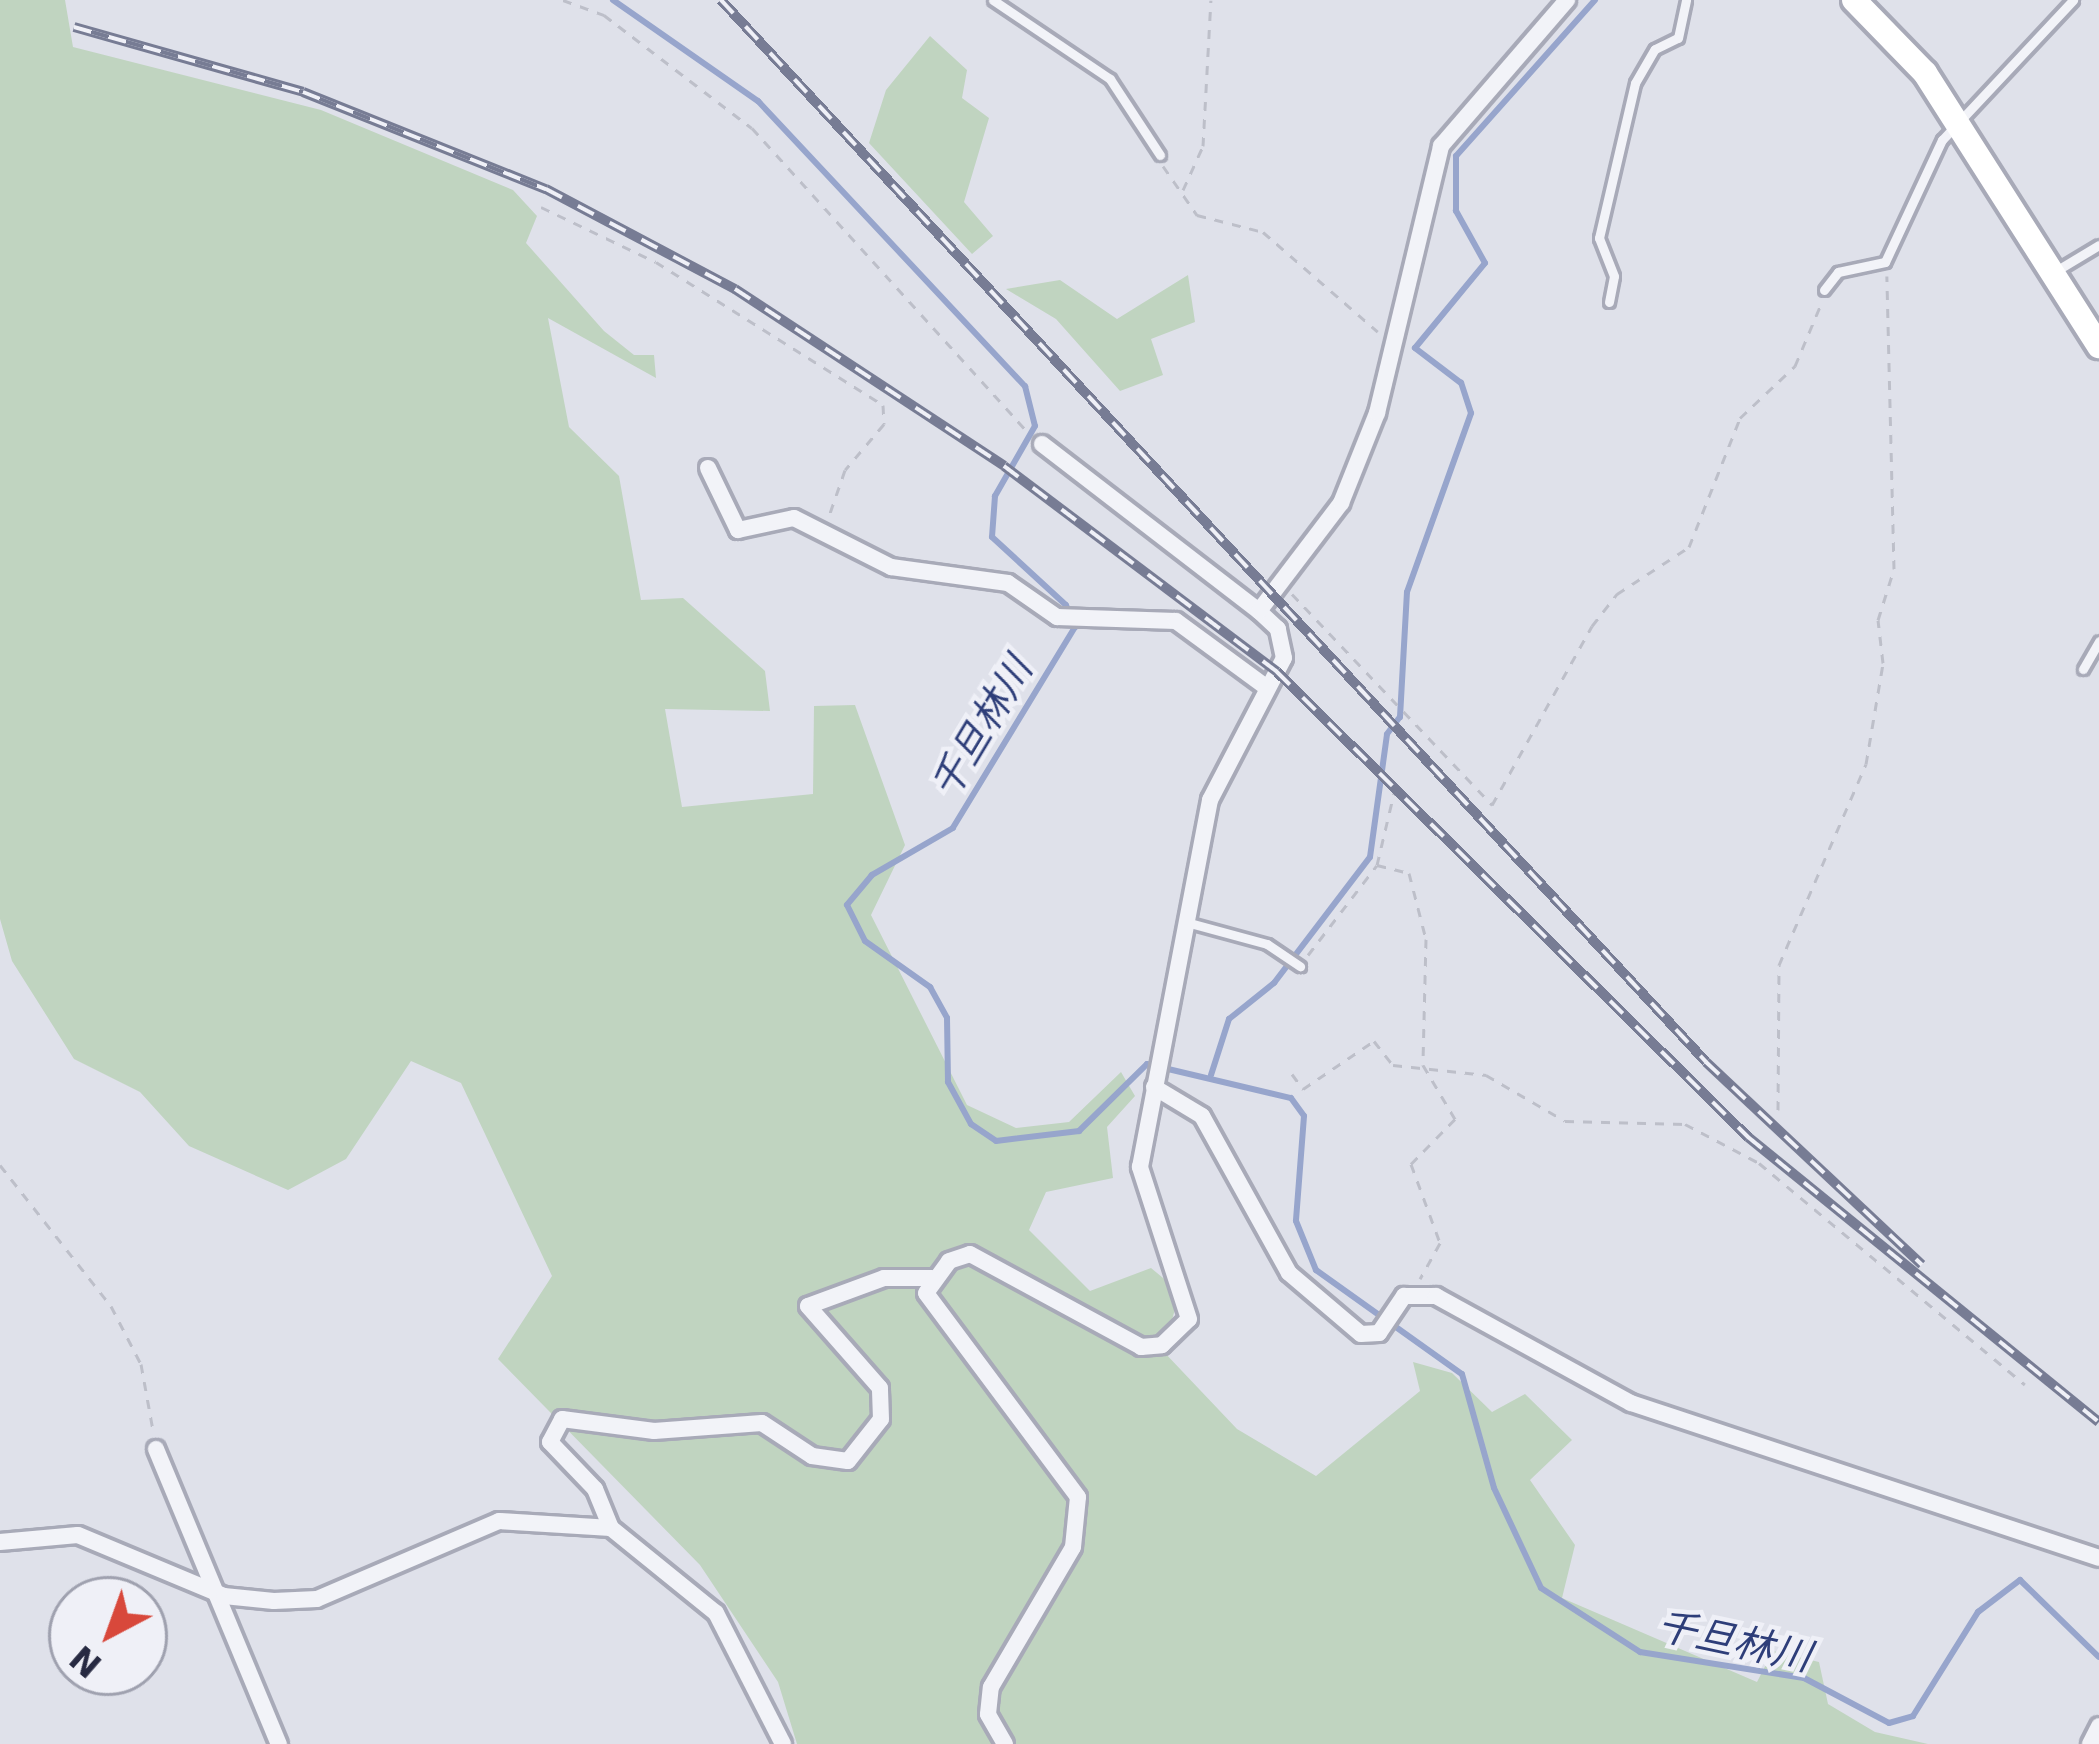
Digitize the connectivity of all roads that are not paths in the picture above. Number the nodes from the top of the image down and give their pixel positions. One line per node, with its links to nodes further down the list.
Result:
1 (993, 0): 7 (lane)
2 (1568, 0): 15 (street)
3 (1687, 0): 11 (lane)
4 (2073, 0): 6 (lane)
5 (1863, 3): 6 (street)
6 (1959, 124): 9 (street); 10 (lane)
7 (1160, 155)
8 (2099, 245): 9 (lane)
9 (2054, 272): 12 (street)
10 (1824, 290)
11 (1609, 302)
12 (2099, 346)
13 (1042, 444): 15 (street)
14 (708, 468): 18 (street)
15 (1259, 611): 18 (street)
16 (2099, 641): 17 (lane)
17 (2083, 669)
18 (1266, 687): 19 (street)
19 (1186, 922): 20 (lane); 21 (street)
20 (1300, 966)
21 (1155, 1083): 22 (street); 26 (street)
22 (932, 1278): 24 (street); 31 (street)
23 (157, 1449): 27 (street)
24 (611, 1528): 27 (street); 30 (street)
25 (0, 1542): 27 (street)
26 (2099, 1558)
27 (224, 1596): 29 (street)
28 (2099, 1726): 32 (street)
29 (279, 1744)
30 (783, 1744)
31 (1005, 1744)
32 (2090, 1744)

